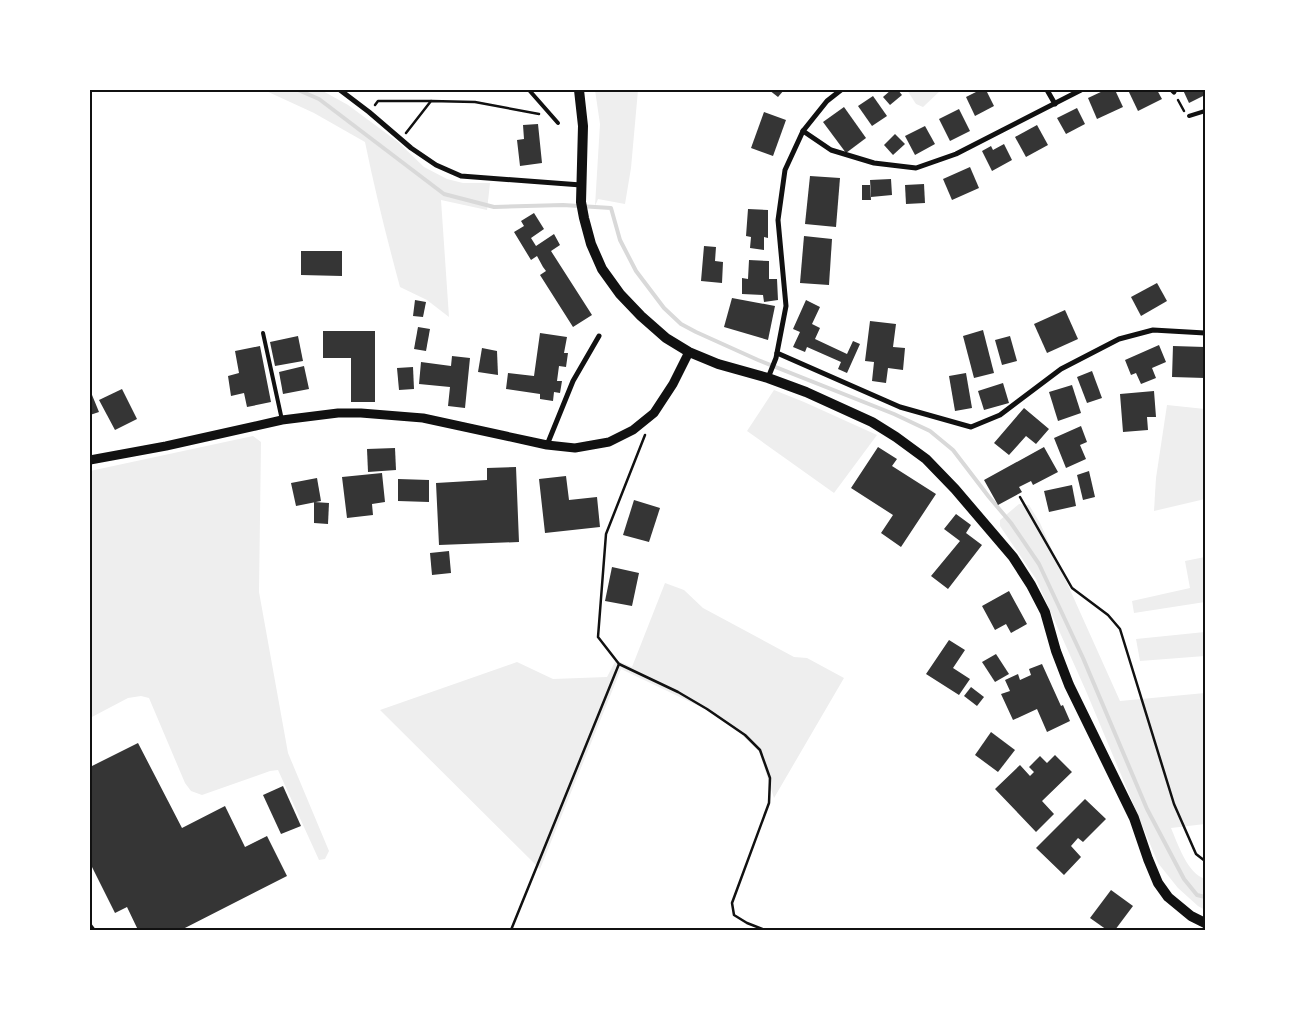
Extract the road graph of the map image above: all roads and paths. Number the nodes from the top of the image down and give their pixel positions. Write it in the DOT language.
graph roads {
  1 [pos="340,90"];
  2 [pos="529,90"];
  3 [pos="579,90"];
  4 [pos="841,90"];
  5 [pos="1047,90"];
  6 [pos="1081,90"];
  7 [pos="1173,91"];
  8 [pos="432,101"];
  9 [pos="1055,104"];
  10 [pos="1205,111"];
  11 [pos="369,112"];
  12 [pos="1189,116"];
  13 [pos="558,123"];
  14 [pos="804,130"];
  15 [pos="402,138"];
  16 [pos="581,185"];
  17 [pos="263,333"];
  18 [pos="1205,333"];
  19 [pos="599,336"];
  20 [pos="689,352"];
  21 [pos="777,355"];
  22 [pos="769,375"];
  23 [pos="654,413"];
  24 [pos="282,420"];
  25 [pos="547,446"];
  26 [pos="90,460"];
  27 [pos="1020,497"];
  28 [pos="618,664"];
  29 [pos="1205,861"];
  30 [pos="1205,923"];
  31 [pos="90,926"];
  32 [pos="93,930"];
  33 [pos="511,930"];
  34 [pos="764,930"];
  1 -- 11 [label="street"];
  2 -- 13 [label="lane"];
  3 -- 16 [label="main road"];
  4 -- 14 [label="street"];
  5 -- 9 [label="street"];
  6 -- 9 [label="street"];
  7 -- 12 [label="path"];
  8 -- 11 [label="path"];
  8 -- 13 [label="path"];
  8 -- 15 [label="path"];
  9 -- 14 [label="street"];
  10 -- 12 [label="lane"];
  11 -- 15 [label="street"];
  14 -- 21 [label="street"];
  15 -- 16 [label="street"];
  16 -- 20 [label="main road"];
  17 -- 24 [label="lane"];
  18 -- 21 [label="street"];
  19 -- 25 [label="street"];
  20 -- 22 [label="main road"];
  20 -- 23 [label="street"];
  21 -- 22 [label="street"];
  22 -- 30 [label="main road"];
  23 -- 25 [label="street"];
  23 -- 28 [label="path"];
  24 -- 25 [label="street"];
  24 -- 26 [label="street"];
  27 -- 29 [label="path"];
  28 -- 33 [label="path"];
  28 -- 34 [label="path"];
  31 -- 32 [label="street"];
}
